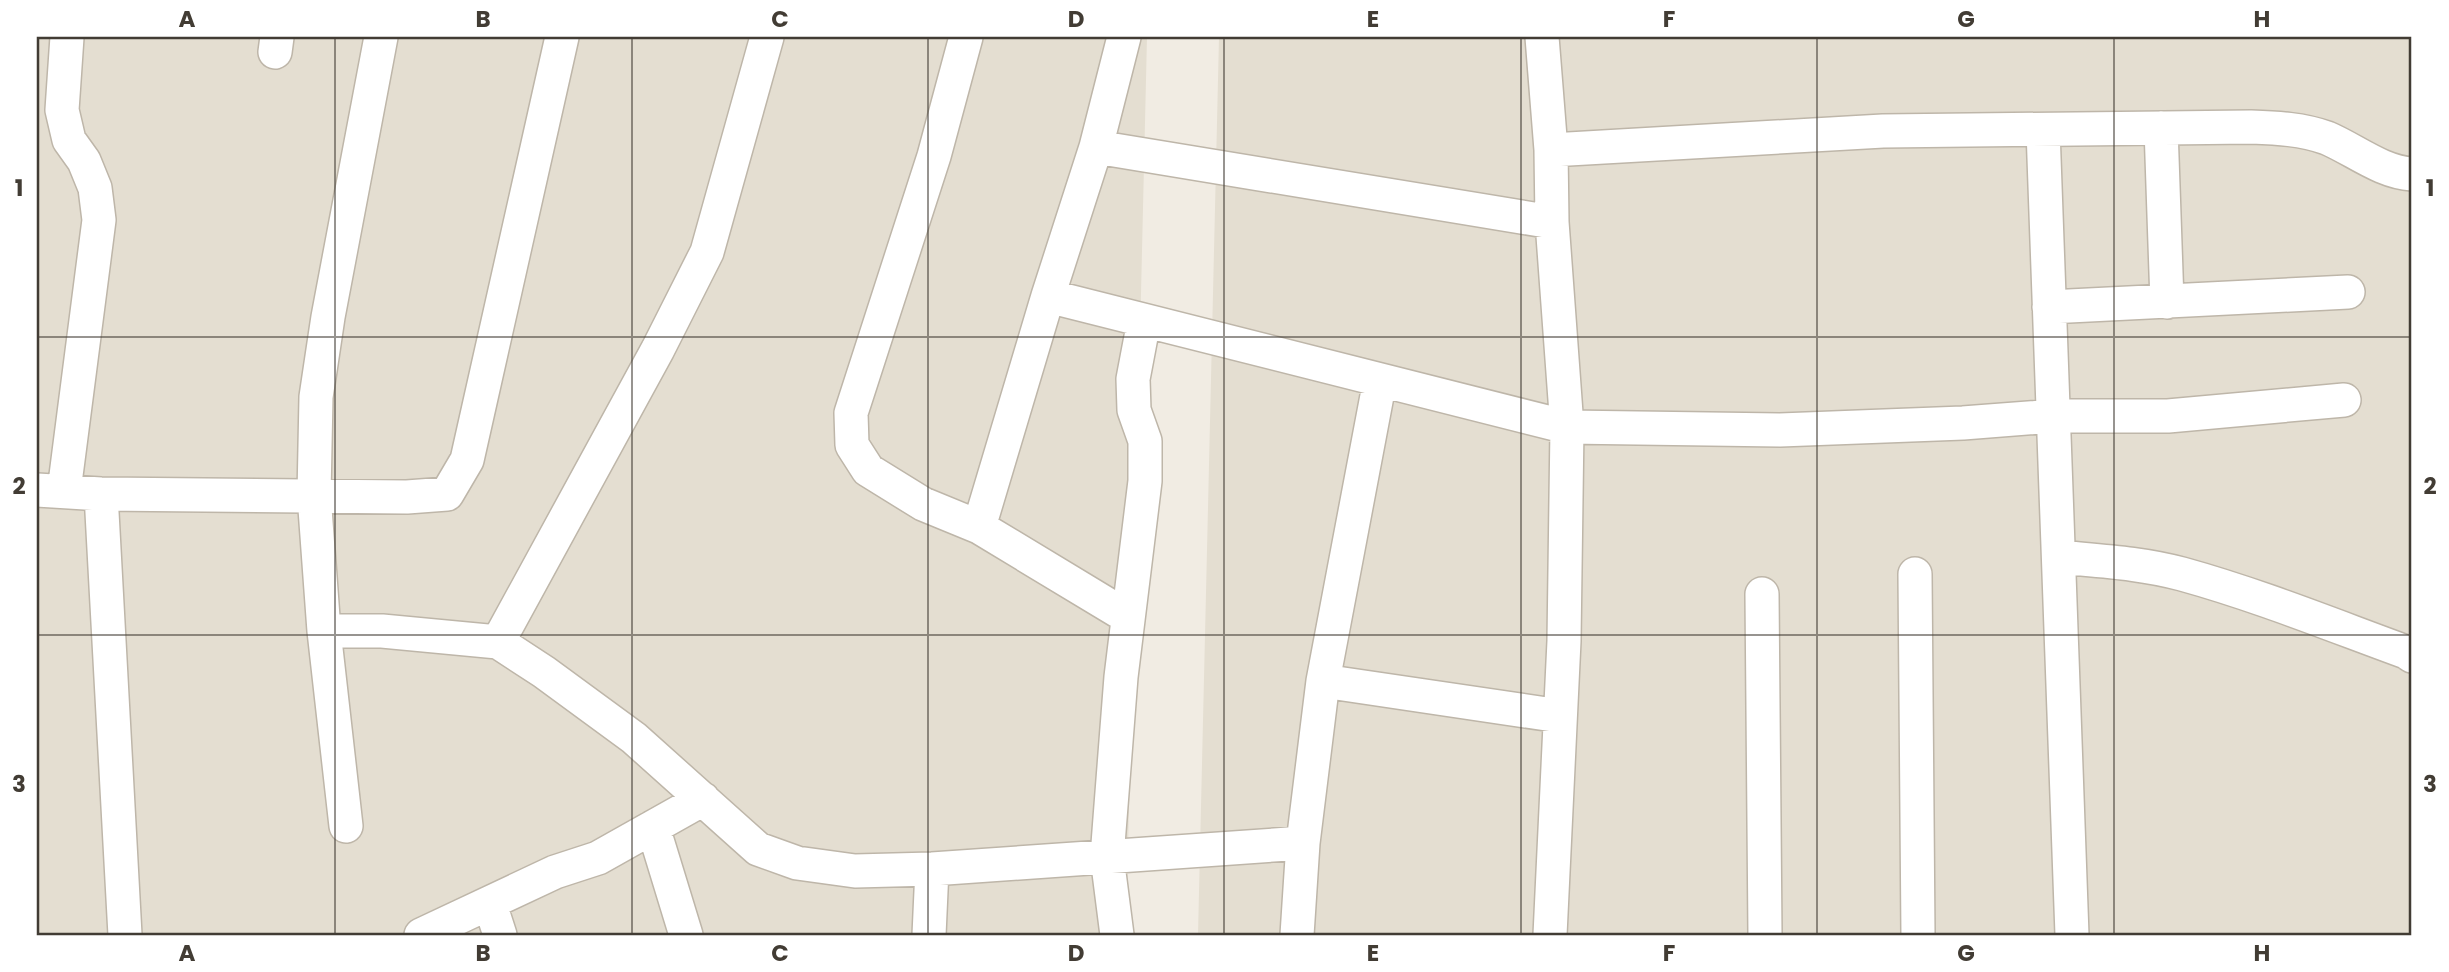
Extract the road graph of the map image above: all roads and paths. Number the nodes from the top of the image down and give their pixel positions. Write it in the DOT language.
graph roads {
  1 [pos="67,37"];
  2 [pos="381,37"];
  3 [pos="562,37"];
  4 [pos="766,37"];
  5 [pos="966,37"];
  6 [pos="1124,37"];
  7 [pos="1542,37"];
  8 [pos="2161,128"];
  9 [pos="2043,130"];
  10 [pos="1096,147"];
  11 [pos="1551,150"];
  12 [pos="2412,174"];
  13 [pos="1552,222"];
  14 [pos="2348,292"];
  15 [pos="1048,296"];
  16 [pos="2167,302"];
  17 [pos="2049,307"];
  18 [pos="1144,321"];
  19 [pos="1380,380"];
  20 [pos="2344,400"];
  21 [pos="2054,416"];
  22 [pos="1567,426"];
  23 [pos="50,491"];
  24 [pos="101,494"];
  25 [pos="314,495"];
  26 [pos="979,527"];
  27 [pos="2059,557"];
  28 [pos="1915,574"];
  29 [pos="1762,594"];
  30 [pos="1128,617"];
  31 [pos="324,631"];
  32 [pos="498,642"];
  33 [pos="2412,656"];
  34 [pos="1323,681"];
  35 [pos="1560,716"];
  36 [pos="703,799"];
  37 [pos="346,826"];
  38 [pos="653,827"];
  39 [pos="1303,843"];
  40 [pos="1107,857"];
  41 [pos="932,870"];
  42 [pos="495,920"];
  43 [pos="125,935"];
  44 [pos="421,935"];
  45 [pos="686,935"];
  46 [pos="929,935"];
  47 [pos="1117,935"];
  48 [pos="1297,935"];
  49 [pos="1550,935"];
  50 [pos="1765,935"];
  51 [pos="1918,935"];
  52 [pos="2072,935"];
  1 -- 23 [label="street"];
  2 -- 25 [label="street"];
  3 -- 25 [label="street"];
  4 -- 32 [label="street"];
  5 -- 26 [label="street"];
  6 -- 10 [label="street"];
  7 -- 11 [label="street"];
  8 -- 9 [label="street"];
  8 -- 12 [label="street"];
  8 -- 16 [label="street"];
  9 -- 11 [label="street"];
  9 -- 17 [label="street"];
  10 -- 13 [label="street"];
  10 -- 15 [label="street"];
  11 -- 13 [label="street"];
  13 -- 22 [label="street"];
  14 -- 16 [label="street"];
  15 -- 18 [label="street"];
  15 -- 26 [label="street"];
  16 -- 17 [label="street"];
  17 -- 21 [label="street"];
  18 -- 19 [label="street"];
  18 -- 30 [label="street"];
  19 -- 22 [label="street"];
  19 -- 34 [label="street"];
  20 -- 21 [label="street"];
  21 -- 22 [label="street"];
  21 -- 27 [label="street"];
  22 -- 35 [label="street"];
  23 -- 24 [label="street"];
  24 -- 25 [label="street"];
  24 -- 43 [label="street"];
  25 -- 31 [label="street"];
  26 -- 30 [label="street"];
  27 -- 33 [label="street"];
  27 -- 52 [label="street"];
  28 -- 51 [label="street"];
  29 -- 50 [label="street"];
  30 -- 40 [label="street"];
  31 -- 32 [label="street"];
  31 -- 37 [label="street"];
  32 -- 36 [label="street"];
  34 -- 35 [label="street"];
  34 -- 39 [label="street"];
  35 -- 49 [label="street"];
  36 -- 38 [label="street"];
  36 -- 41 [label="street"];
  38 -- 42 [label="street"];
  38 -- 45 [label="street"];
  39 -- 40 [label="street"];
  39 -- 48 [label="street"];
  40 -- 41 [label="street"];
  40 -- 47 [label="street"];
  41 -- 46 [label="street"];
  42 -- 44 [label="street"];
}
